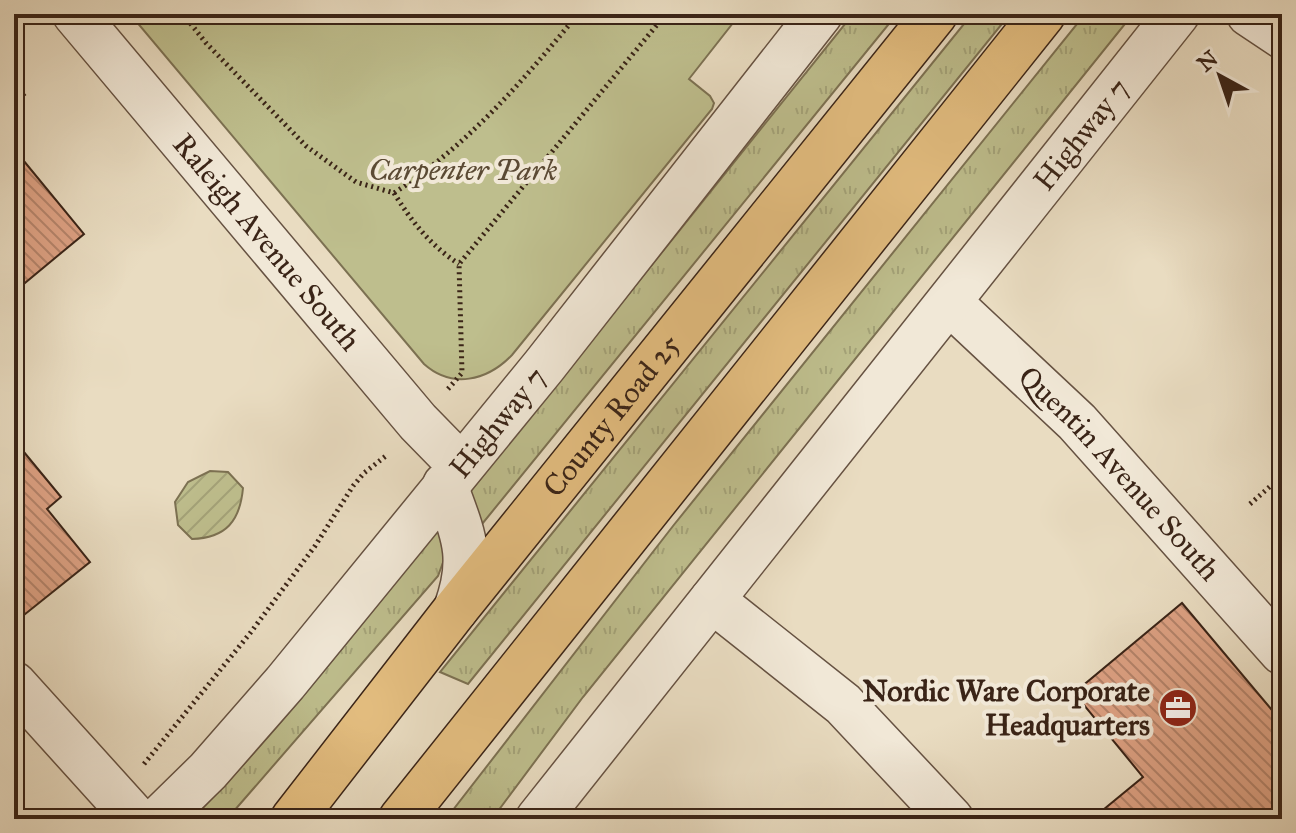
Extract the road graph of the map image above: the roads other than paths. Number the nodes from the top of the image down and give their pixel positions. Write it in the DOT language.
graph roads {
  1 [pos="75,14"];
  2 [pos="820,14"];
  3 [pos="935,14"];
  4 [pos="1043,14"];
  5 [pos="1177,14"];
  6 [pos="1249,14"];
  7 [pos="1282,36"];
  8 [pos="949,302"];
  9 [pos="453,475"];
  10 [pos="712,600"];
  11 [pos="456,609"];
  12 [pos="1282,652"];
  13 [pos="14,684"];
  14 [pos="136,819"];
  15 [pos="159,819"];
  16 [pos="293,819"];
  17 [pos="401,819"];
  18 [pos="538,819"];
  19 [pos="951,819"];
  1 -- 9 [label="street, Raleigh Avenue South"];
  2 -- 9 [label="street, Highway 7"];
  3 -- 11 [label="main road, County Road 25"];
  4 -- 17 [label="main road"];
  5 -- 8 [label="street, Highway 7"];
  6 -- 7 [label="street"];
  8 -- 10 [label="street, Highway 7"];
  8 -- 12 [label="street, Quentin Avenue South"];
  9 -- 11 [label="street"];
  9 -- 15 [label="street, Highway 7"];
  10 -- 18 [label="street, Highway 7"];
  10 -- 19 [label="street"];
  11 -- 16 [label="main road, County Road 25"];
  13 -- 14 [label="street"];
}
